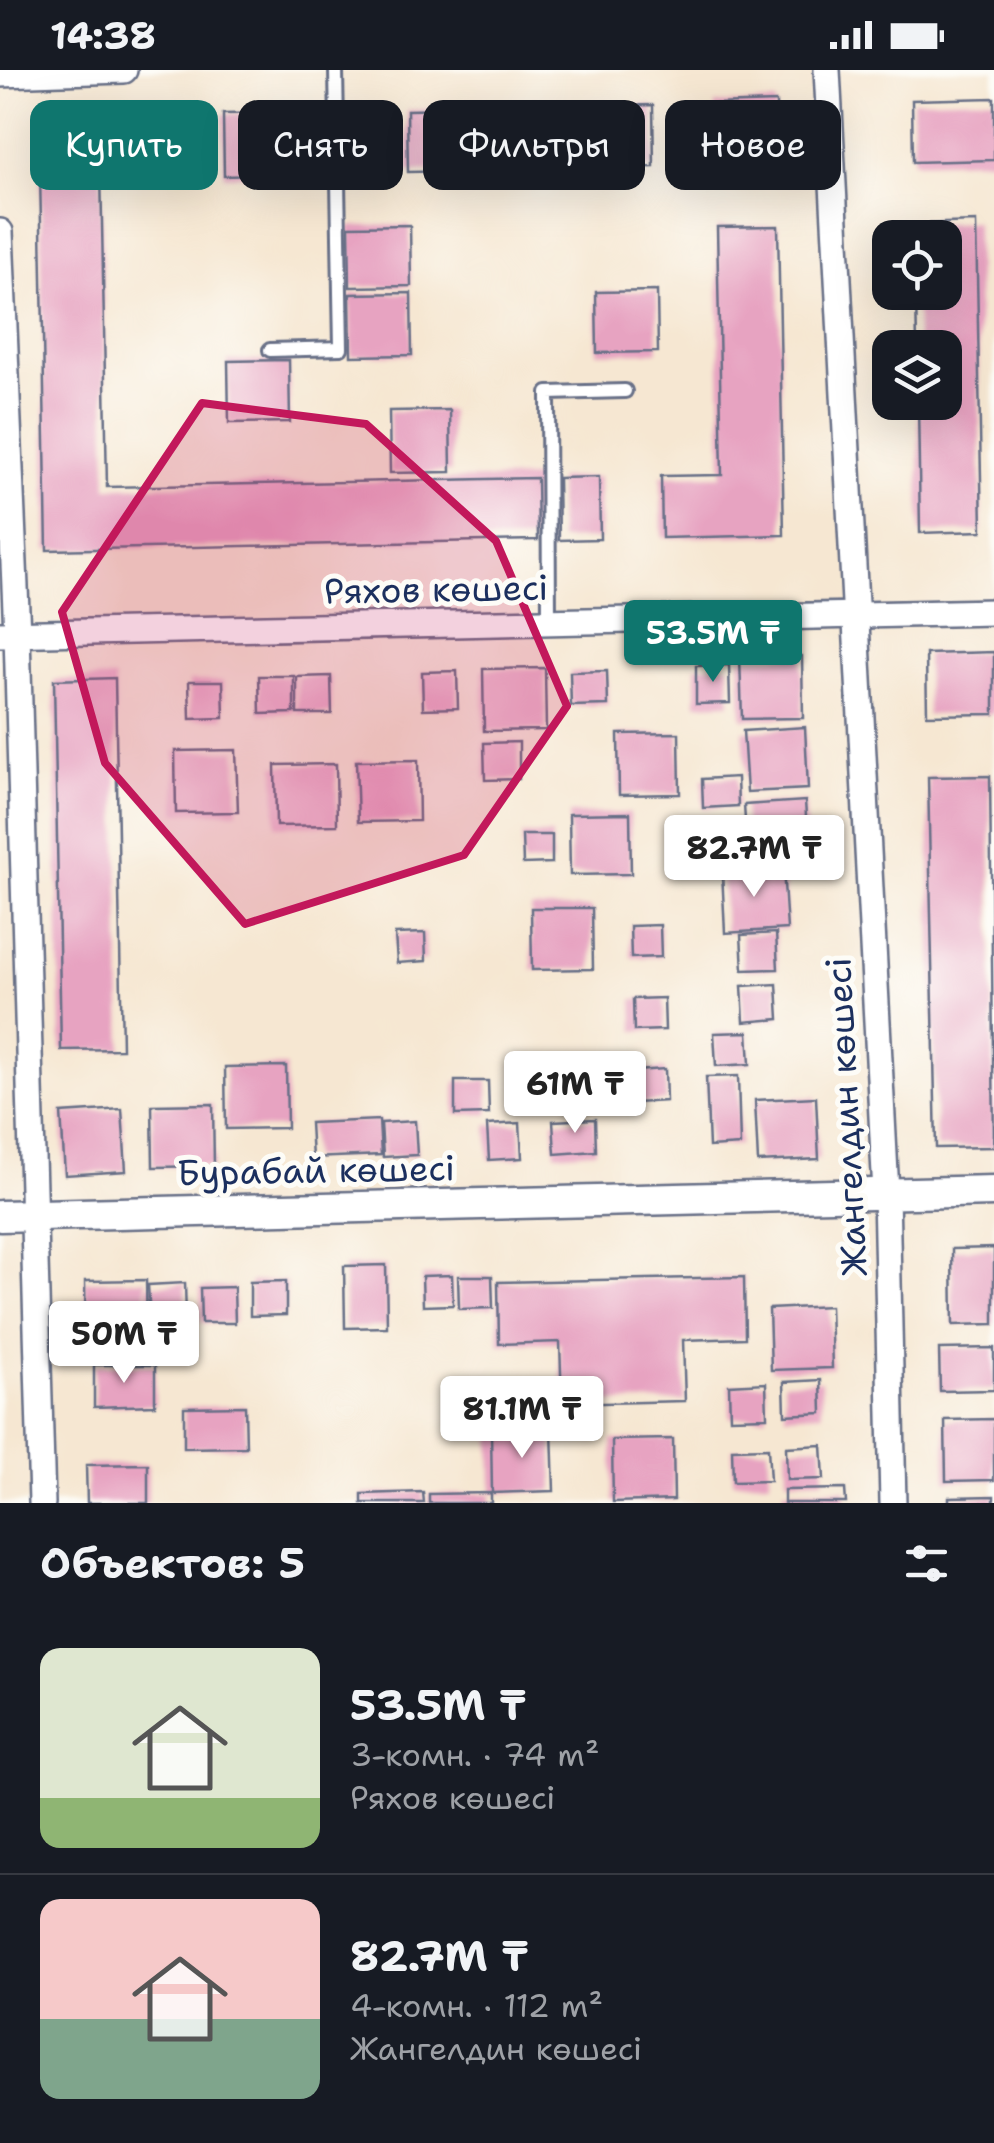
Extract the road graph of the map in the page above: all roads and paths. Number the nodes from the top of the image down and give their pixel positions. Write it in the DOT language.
graph roads {
  1 [pos="124,70"];
  2 [pos="336,70"];
  3 [pos="827,70"];
  4 [pos="0,74"];
  5 [pos="0,232"];
  6 [pos="270,350"];
  7 [pos="625,391"];
  8 [pos="994,612"];
  9 [pos="856,615"];
  10 [pos="549,622"];
  11 [pos="9,634"];
  12 [pos="994,1191"];
  13 [pos="886,1193"];
  14 [pos="33,1215"];
  15 [pos="0,1216"];
  16 [pos="42,1503"];
  17 [pos="894,1503"];
  1 -- 4 [label="street"];
  2 -- 6 [label="lane"];
  3 -- 9 [label="street, Жангелдин көшесі"];
  5 -- 11 [label="street"];
  7 -- 10 [label="lane"];
  8 -- 9 [label="street, Ряхов көшесі"];
  9 -- 10 [label="street, Ряхов көшесі"];
  9 -- 13 [label="street, Жангелдин көшесі"];
  10 -- 11 [label="street, Ряхов көшесі"];
  11 -- 14 [label="street"];
  12 -- 13 [label="street, Бурабай көшесі"];
  13 -- 14 [label="street, Бурабай көшесі"];
  13 -- 17 [label="street, Жангелдин көшесі"];
  14 -- 15 [label="street, Бурабай көшесі"];
  14 -- 16 [label="street"];
}
